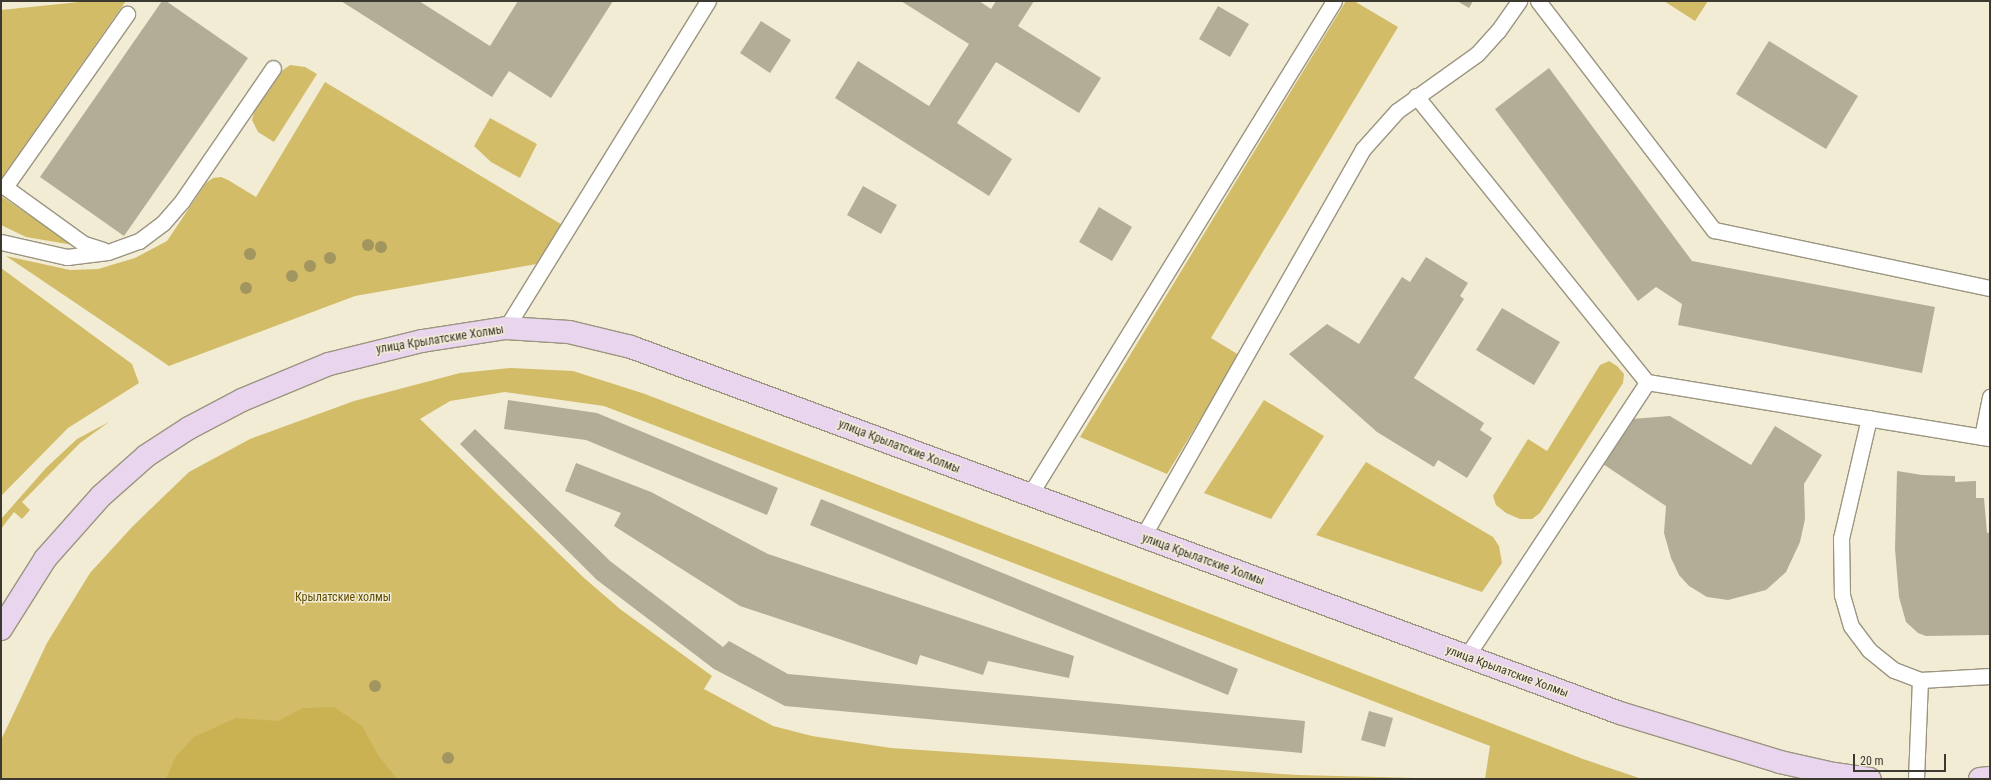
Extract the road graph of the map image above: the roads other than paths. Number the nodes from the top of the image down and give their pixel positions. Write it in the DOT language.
graph roads {
  1 [pos="708,1"];
  2 [pos="1334,1"];
  3 [pos="1519,1"];
  4 [pos="1538,1"];
  5 [pos="127,14"];
  6 [pos="273,68"];
  7 [pos="1416,96"];
  8 [pos="1,242"];
  9 [pos="108,252"];
  10 [pos="1990,288"];
  11 [pos="506,328"];
  12 [pos="1647,382"];
  13 [pos="1990,397"];
  14 [pos="1869,418"];
  15 [pos="1986,438"];
  16 [pos="1029,496"];
  17 [pos="1142,538"];
  18 [pos="1,629"];
  19 [pos="1466,657"];
  20 [pos="1990,676"];
  21 [pos="1920,680"];
  22 [pos="1990,778"];
  23 [pos="1870,779"];
  24 [pos="1916,779"];
  25 [pos="1980,779"];
  1 -- 11 [label="lane"];
  2 -- 16 [label="lane"];
  3 -- 7 [label="lane"];
  4 -- 10 [label="lane"];
  5 -- 9 [label="lane"];
  6 -- 9 [label="lane"];
  7 -- 12 [label="lane"];
  7 -- 17 [label="lane"];
  8 -- 9 [label="lane"];
  11 -- 16 [label="street, улица Крылатские Холмы"];
  11 -- 18 [label="street, улица Крылатские Холмы"];
  12 -- 14 [label="lane"];
  12 -- 19 [label="lane"];
  13 -- 15 [label="lane"];
  14 -- 15 [label="lane"];
  14 -- 21 [label="lane"];
  16 -- 17 [label="street, улица Крылатские Холмы"];
  17 -- 19 [label="street, улица Крылатские Холмы"];
  19 -- 23 [label="street, улица Крылатские Холмы"];
  20 -- 21 [label="lane"];
  21 -- 24 [label="lane"];
  22 -- 25 [label="street"];
}
